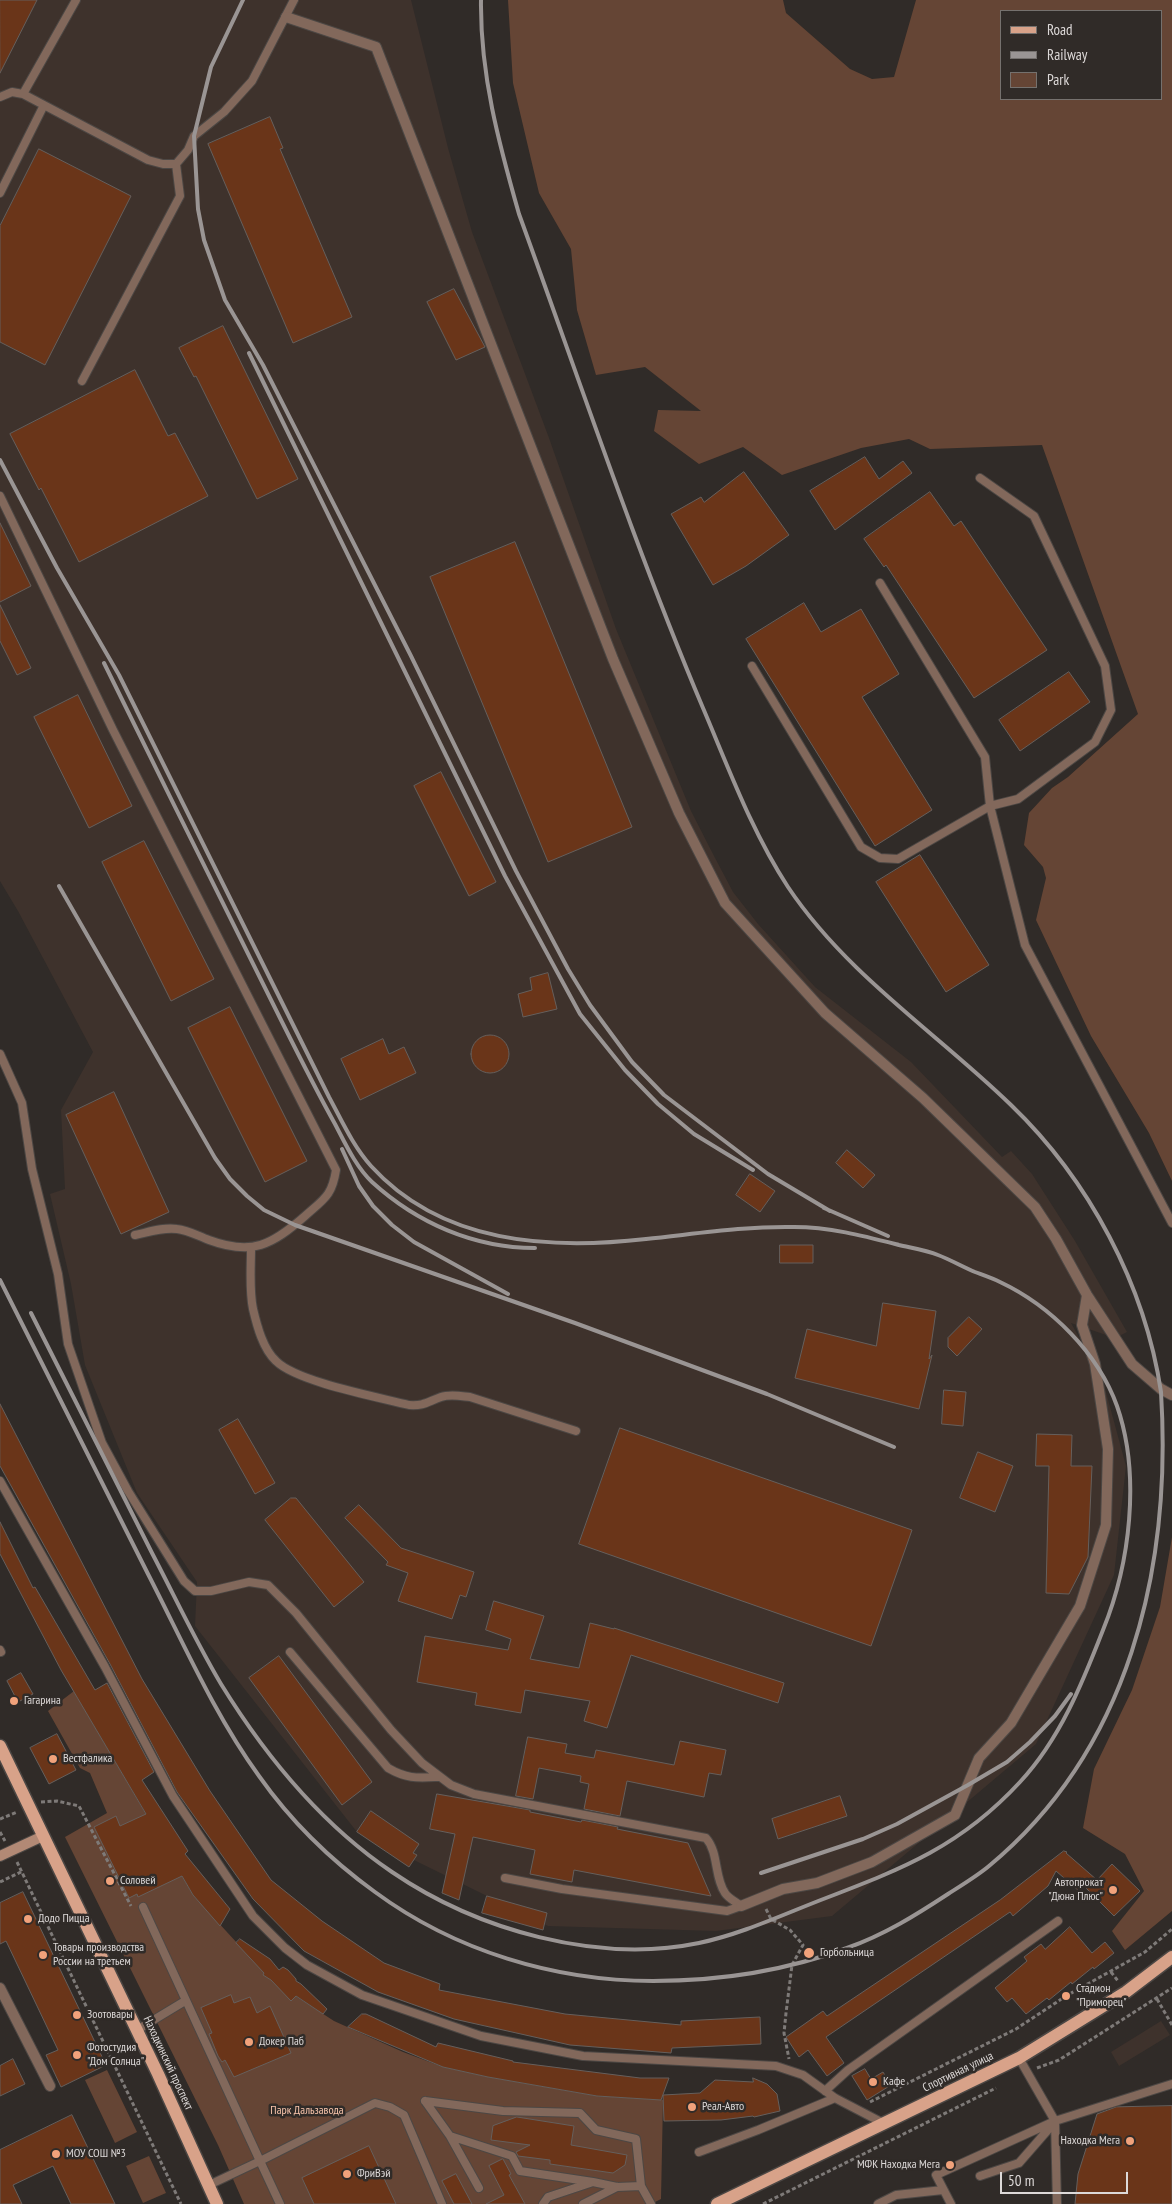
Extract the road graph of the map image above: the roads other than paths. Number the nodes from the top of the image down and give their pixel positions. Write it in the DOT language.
graph roads {
  1 [pos="76,0"];
  2 [pos="294,0"];
  3 [pos="286,17"];
  4 [pos="23,94"];
  5 [pos="0,97"];
  6 [pos="44,105"];
  7 [pos="176,164"];
  8 [pos="0,193"];
  9 [pos="82,381"];
  10 [pos="980,478"];
  11 [pos="0,496"];
  12 [pos="880,583"];
  13 [pos="752,666"];
  14 [pos="990,806"];
  15 [pos="0,1054"];
  16 [pos="1172,1223"];
  17 [pos="135,1235"];
  18 [pos="250,1248"];
  19 [pos="1086,1295"];
  20 [pos="1172,1395"];
  21 [pos="576,1432"];
  22 [pos="0,1481"];
  23 [pos="290,1652"];
  24 [pos="0,1746"];
  25 [pos="438,1777"];
  26 [pos="43,1836"];
  27 [pos="0,1856"];
  28 [pos="505,1878"];
  29 [pos="741,1906"];
  30 [pos="142,1907"];
  31 [pos="1058,1921"];
  32 [pos="1172,1957"];
  33 [pos="0,1988"];
  34 [pos="185,2000"];
  35 [pos="137,2030"];
  36 [pos="1019,2058"];
  37 [pos="1172,2084"];
  38 [pos="50,2086"];
  39 [pos="825,2091"];
  40 [pos="835,2098"];
  41 [pos="1056,2121"];
  42 [pos="883,2124"];
  43 [pos="450,2136"];
  44 [pos="699,2152"];
  45 [pos="260,2161"];
  46 [pos="980,2176"];
  47 [pos="593,2182"];
  48 [pos="209,2185"];
  49 [pos="641,2186"];
  50 [pos="617,2187"];
  51 [pos="479,2188"];
  52 [pos="943,2190"];
  53 [pos="218,2204"];
  54 [pos="280,2204"];
  55 [pos="442,2204"];
  56 [pos="543,2204"];
  57 [pos="583,2204"];
  58 [pos="651,2204"];
  59 [pos="718,2204"];
  60 [pos="878,2204"];
  61 [pos="951,2204"];
  62 [pos="1057,2204"];
  1 -- 4 [label="lane"];
  2 -- 3 [label="lane"];
  3 -- 7 [label="lane"];
  3 -- 19 [label="street"];
  4 -- 5 [label="lane"];
  4 -- 6 [label="lane"];
  6 -- 7 [label="lane"];
  6 -- 8 [label="lane"];
  7 -- 9 [label="lane"];
  10 -- 14 [label="lane"];
  11 -- 18 [label="lane"];
  12 -- 14 [label="lane"];
  13 -- 14 [label="lane"];
  14 -- 16 [label="lane"];
  15 -- 25 [label="lane"];
  17 -- 18 [label="lane"];
  18 -- 21 [label="lane"];
  19 -- 20 [label="street"];
  19 -- 29 [label="street"];
  22 -- 39 [label="lane"];
  23 -- 25 [label="lane"];
  24 -- 26 [label="main road, Находкинский проспект"];
  25 -- 29 [label="lane"];
  26 -- 27 [label="street"];
  26 -- 35 [label="main road, Находкинский проспект"];
  28 -- 29 [label="lane"];
  30 -- 34 [label="lane"];
  31 -- 39 [label="lane"];
  32 -- 36 [label="main road, Спортивная улица"];
  33 -- 38 [label="street"];
  34 -- 35 [label="lane"];
  34 -- 45 [label="lane"];
  35 -- 48 [label="main road, Находкинский проспект"];
  36 -- 41 [label="lane"];
  36 -- 42 [label="main road, Спортивная улица"];
  37 -- 41 [label="lane"];
  39 -- 40 [label="lane"];
  40 -- 42 [label="lane"];
  40 -- 44 [label="lane"];
  41 -- 46 [label="lane"];
  41 -- 52 [label="lane"];
  41 -- 62 [label="lane"];
  42 -- 59 [label="main road, Спортивная улица"];
  43 -- 47 [label="lane"];
  43 -- 49 [label="lane"];
  43 -- 51 [label="lane"];
  45 -- 48 [label="lane"];
  45 -- 54 [label="lane"];
  45 -- 55 [label="lane"];
  47 -- 50 [label="lane"];
  47 -- 56 [label="lane"];
  48 -- 53 [label="main road, Находкинский проспект"];
  49 -- 50 [label="lane"];
  49 -- 58 [label="lane"];
  50 -- 57 [label="lane"];
  52 -- 60 [label="lane"];
  52 -- 61 [label="lane"];
}
